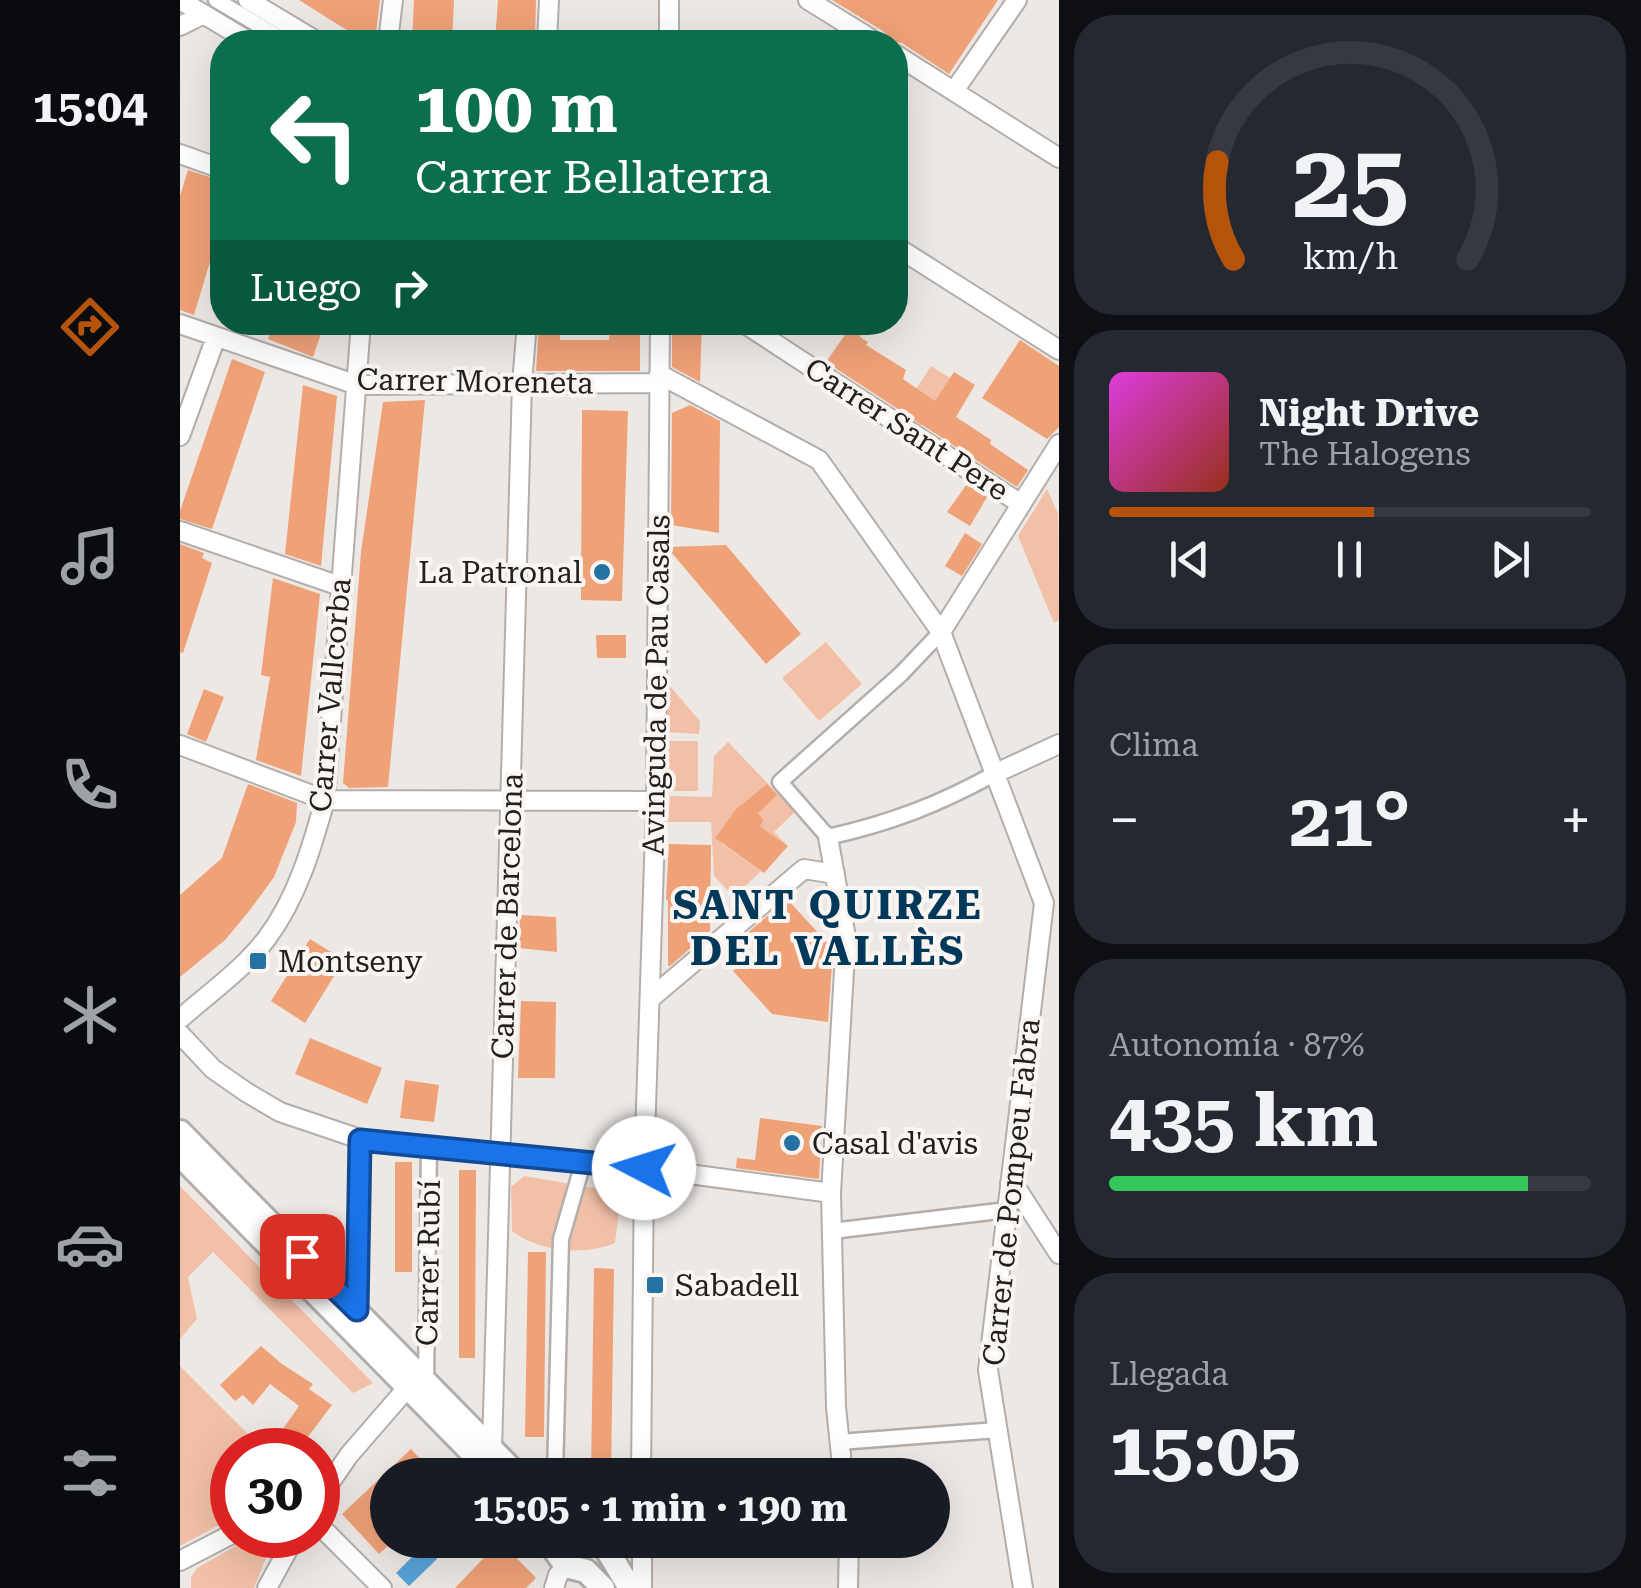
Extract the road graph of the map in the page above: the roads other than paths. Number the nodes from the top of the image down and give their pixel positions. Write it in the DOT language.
graph roads {
  1 [pos="180,0"];
  2 [pos="248,0"];
  3 [pos="393,0"];
  4 [pos="549,0"];
  5 [pos="669,0"];
  6 [pos="808,0"];
  7 [pos="1017,0"];
  8 [pos="210,7"];
  9 [pos="180,26"];
  10 [pos="236,30"];
  11 [pos="261,30"];
  12 [pos="298,30"];
  13 [pos="389,30"];
  14 [pos="547,30"];
  15 [pos="669,30"];
  16 [pos="857,30"];
  17 [pos="908,62"];
  18 [pos="954,91"];
  19 [pos="180,154"];
  20 [pos="1058,158"];
  21 [pos="210,164"];
  22 [pos="908,254"];
  23 [pos="180,324"];
  24 [pos="210,334"];
  25 [pos="213,335"];
  26 [pos="361,335"];
  27 [pos="526,335"];
  28 [pos="660,335"];
  29 [pos="762,335"];
  30 [pos="216,336"];
  31 [pos="1058,350"];
  32 [pos="660,378"];
  33 [pos="522,384"];
  34 [pos="357,385"];
  35 [pos="180,436"];
  36 [pos="1058,444"];
  37 [pos="1021,504"];
  38 [pos="180,531"];
  39 [pos="340,586"];
  40 [pos="940,632"];
  41 [pos="1058,744"];
  42 [pos="180,746"];
  43 [pos="994,774"];
  44 [pos="325,800"];
  45 [pos="510,801"];
  46 [pos="656,801"];
  47 [pos="828,836"];
  48 [pos="835,874"];
  49 [pos="1051,901"];
  50 [pos="651,998"];
  51 [pos="180,1018"];
  52 [pos="180,1034"];
  53 [pos="180,1132"];
  54 [pos="360,1140"];
  55 [pos="430,1146"];
  56 [pos="180,1155"];
  57 [pos="501,1156"];
  58 [pos="583,1162"];
  59 [pos="644,1168"];
  60 [pos="1010,1183"];
  61 [pos="831,1193"];
  62 [pos="1007,1210"];
  63 [pos="832,1231"];
  64 [pos="1058,1254"];
  65 [pos="357,1310"];
  66 [pos="417,1384"];
  67 [pos="998,1430"];
  68 [pos="840,1442"];
  69 [pos="492,1449"];
  70 [pos="349,1455"];
  71 [pos="480,1458"];
  72 [pos="501,1458"];
  73 [pos="556,1458"];
  74 [pos="642,1458"];
  75 [pos="841,1458"];
  76 [pos="340,1463"];
  77 [pos="340,1468"];
  78 [pos="210,1545"];
  79 [pos="340,1546"];
  80 [pos="283,1558"];
  81 [pos="565,1558"];
  82 [pos="619,1558"];
  83 [pos="642,1558"];
  84 [pos="849,1558"];
  85 [pos="180,1560"];
  86 [pos="585,1575"];
  87 [pos="267,1588"];
  88 [pos="382,1588"];
  89 [pos="554,1588"];
  90 [pos="630,1588"];
  91 [pos="642,1588"];
  92 [pos="848,1588"];
  93 [pos="1023,1588"];
  1 -- 8 [label="street"];
  2 -- 12 [label="street"];
  3 -- 13 [label="street"];
  4 -- 14 [label="street"];
  5 -- 15 [label="street"];
  6 -- 16 [label="street"];
  7 -- 18 [label="street"];
  8 -- 9 [label="street"];
  8 -- 10 [label="street"];
  8 -- 11 [label="street"];
  17 -- 18 [label="street"];
  18 -- 20 [label="street"];
  19 -- 21 [label="street"];
  22 -- 31 [label="street"];
  23 -- 24 [label="street, Carrer Moreneta"];
  25 -- 30 [label="street, Carrer Moreneta"];
  26 -- 34 [label="street, Carrer Vallcorba"];
  27 -- 33 [label="street, Carrer de Barcelona"];
  28 -- 32 [label="street, Avinguda de Pau Casals"];
  29 -- 37 [label="street, Carrer Sant Pere"];
  30 -- 34 [label="street, Carrer Moreneta"];
  30 -- 35 [label="street"];
  32 -- 33 [label="street, Carrer Moreneta"];
  32 -- 40 [label="street, Carrer de Pompeu Fabra"];
  32 -- 46 [label="street, Avinguda de Pau Casals"];
  33 -- 34 [label="street, Carrer Moreneta"];
  33 -- 45 [label="street, Carrer de Barcelona"];
  34 -- 39 [label="street, Carrer Vallcorba"];
  36 -- 37 [label="street"];
  37 -- 40 [label="street"];
  38 -- 39 [label="street"];
  39 -- 44 [label="street, Carrer Vallcorba"];
  40 -- 43 [label="street, Carrer de Pompeu Fabra"];
  40 -- 47 [label="street"];
  41 -- 43 [label="street"];
  42 -- 44 [label="street"];
  43 -- 47 [label="street"];
  43 -- 49 [label="street, Carrer de Pompeu Fabra"];
  44 -- 45 [label="street"];
  44 -- 51 [label="street, Carrer Vallcorba"];
  45 -- 46 [label="street"];
  45 -- 57 [label="street, Carrer de Barcelona"];
  46 -- 50 [label="street, Avinguda de Pau Casals"];
  47 -- 48 [label="street"];
  48 -- 50 [label="street"];
  48 -- 61 [label="street"];
  49 -- 60 [label="street, Carrer de Pompeu Fabra"];
  50 -- 59 [label="street, Avinguda de Pau Casals"];
  52 -- 54 [label="street"];
  53 -- 65 [label="street"];
  54 -- 55 [label="street"];
  54 -- 65 [label="street"];
  55 -- 57 [label="street"];
  55 -- 66 [label="street, Carrer Rubí"];
  56 -- 66 [label="street"];
  57 -- 58 [label="street"];
  57 -- 69 [label="street, Carrer de Barcelona"];
  58 -- 59 [label="street"];
  58 -- 73 [label="street"];
  59 -- 61 [label="street"];
  59 -- 74 [label="street, Avinguda de Pau Casals"];
  60 -- 62 [label="street, Carrer de Pompeu Fabra"];
  60 -- 64 [label="street"];
  61 -- 63 [label="street"];
  62 -- 63 [label="street"];
  62 -- 67 [label="street, Carrer de Pompeu Fabra"];
  63 -- 68 [label="street"];
  65 -- 66 [label="street"];
  66 -- 69 [label="street"];
  66 -- 70 [label="street"];
  66 -- 71 [label="street"];
  67 -- 68 [label="street"];
  67 -- 93 [label="street, Carrer de Pompeu Fabra"];
  68 -- 75 [label="street"];
  69 -- 72 [label="street"];
  70 -- 76 [label="street"];
  70 -- 77 [label="street"];
  78 -- 85 [label="street"];
  79 -- 88 [label="street"];
  80 -- 87 [label="street"];
  81 -- 86 [label="street"];
  82 -- 90 [label="street"];
  83 -- 91 [label="street"];
  84 -- 92 [label="street"];
  86 -- 89 [label="street"];
}
